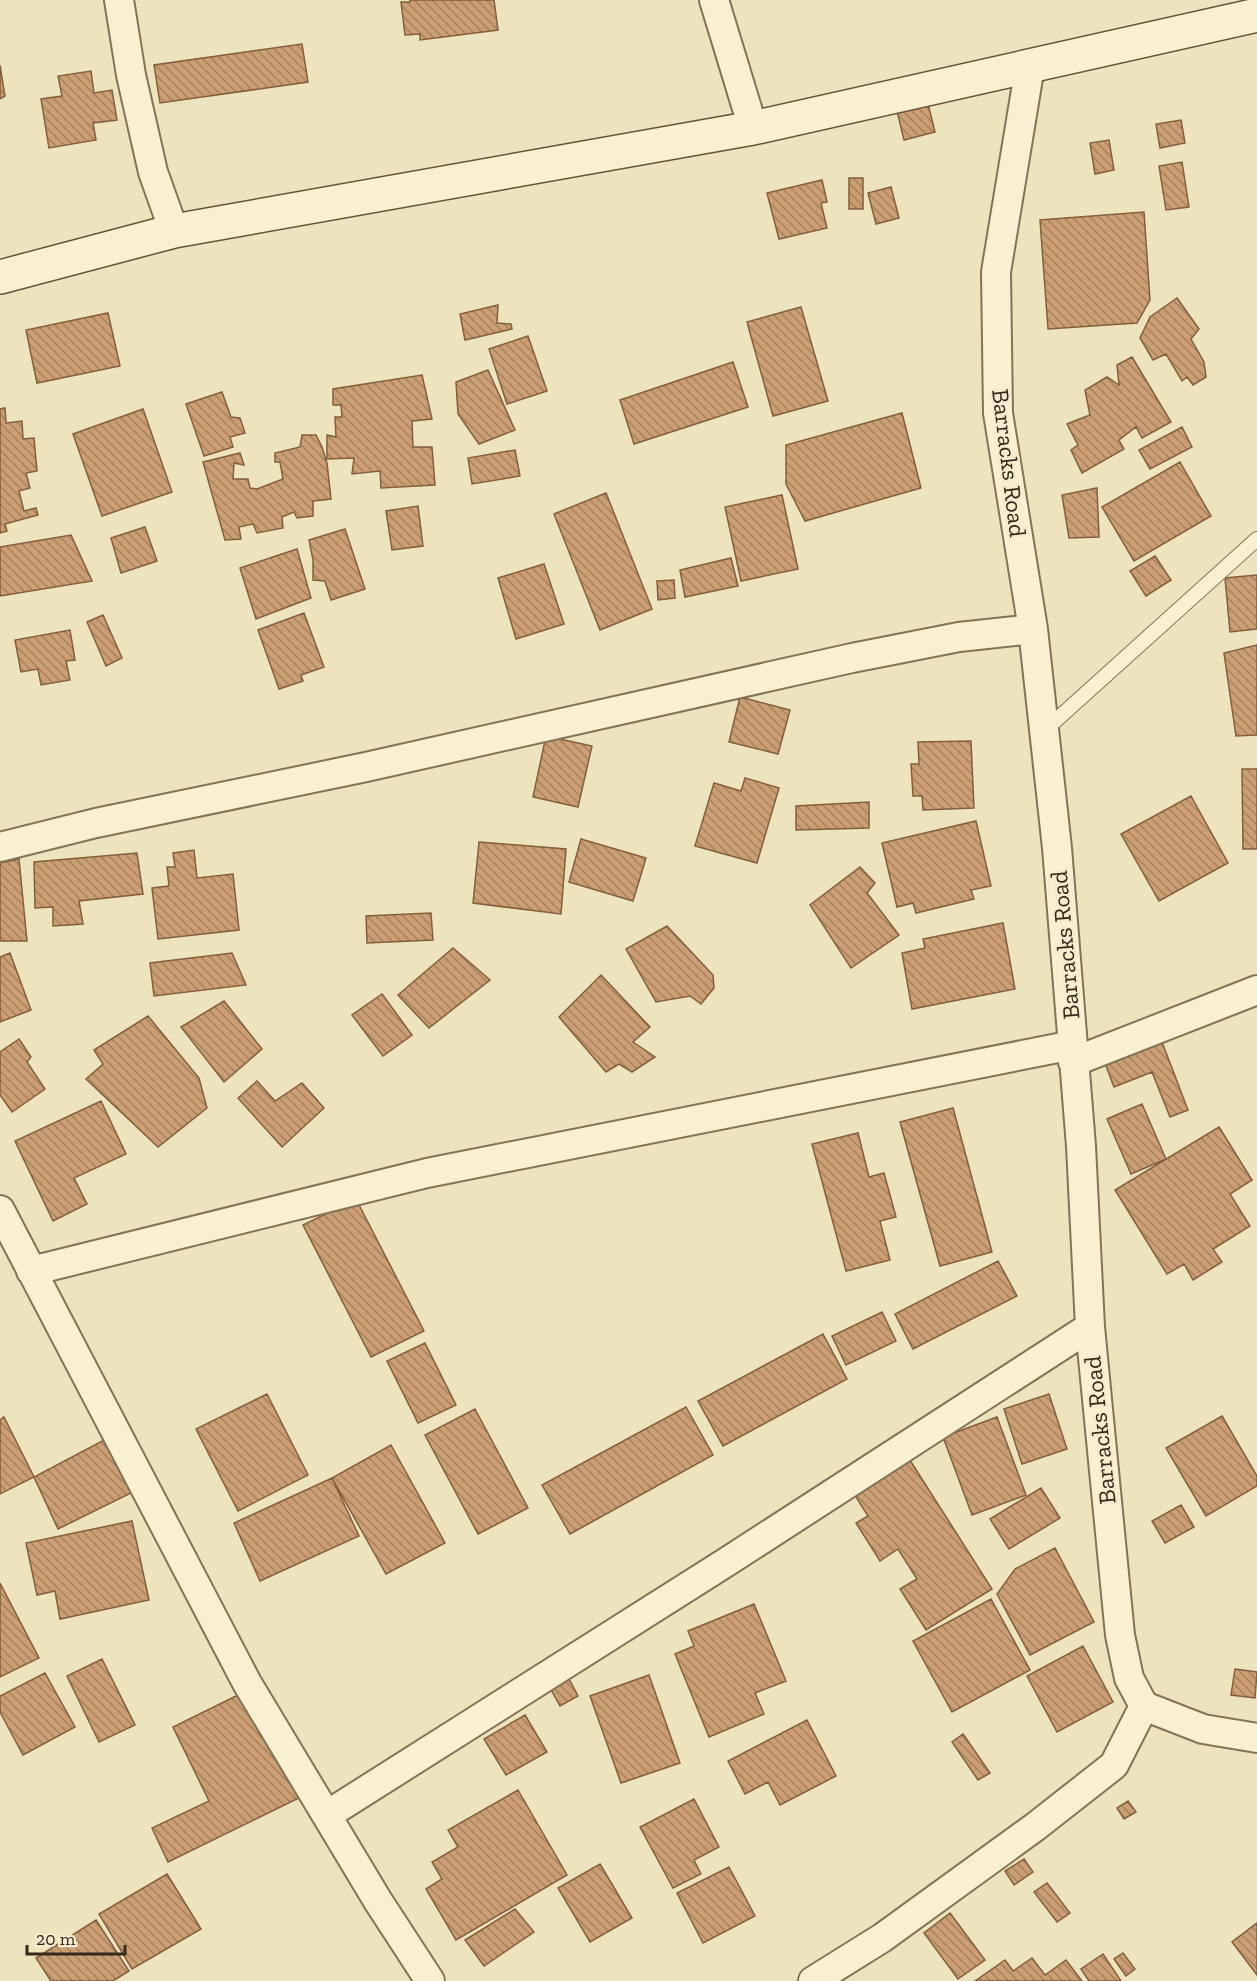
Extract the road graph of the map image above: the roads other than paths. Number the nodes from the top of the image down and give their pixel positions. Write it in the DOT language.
graph roads {
  1 [pos="119,0"];
  2 [pos="714,0"];
  3 [pos="1257,15"];
  4 [pos="1030,66"];
  5 [pos="753,128"];
  6 [pos="174,231"];
  7 [pos="0,277"];
  8 [pos="1257,539"];
  9 [pos="1033,629"];
  10 [pos="1044,731"];
  11 [pos="0,847"];
  12 [pos="1257,990"];
  13 [pos="1073,1054"];
  14 [pos="0,1210"];
  15 [pos="32,1271"];
  16 [pos="1090,1327"];
  17 [pos="1144,1706"];
  18 [pos="1257,1738"];
  19 [pos="327,1815"];
  20 [pos="430,1981"];
  21 [pos="813,1981"];
  1 -- 6 [label="street"];
  2 -- 5 [label="street"];
  3 -- 4 [label="main road"];
  4 -- 5 [label="main road"];
  4 -- 9 [label="street, Barracks Road"];
  5 -- 6 [label="main road"];
  6 -- 7 [label="main road"];
  8 -- 10 [label="lane"];
  9 -- 10 [label="street, Barracks Road"];
  9 -- 11 [label="street"];
  10 -- 13 [label="street, Barracks Road"];
  12 -- 13 [label="street"];
  13 -- 15 [label="street"];
  13 -- 16 [label="street, Barracks Road"];
  14 -- 15 [label="street"];
  15 -- 19 [label="street"];
  16 -- 17 [label="street, Barracks Road"];
  16 -- 19 [label="street"];
  17 -- 18 [label="street"];
  17 -- 21 [label="street"];
  19 -- 20 [label="street"];
}
